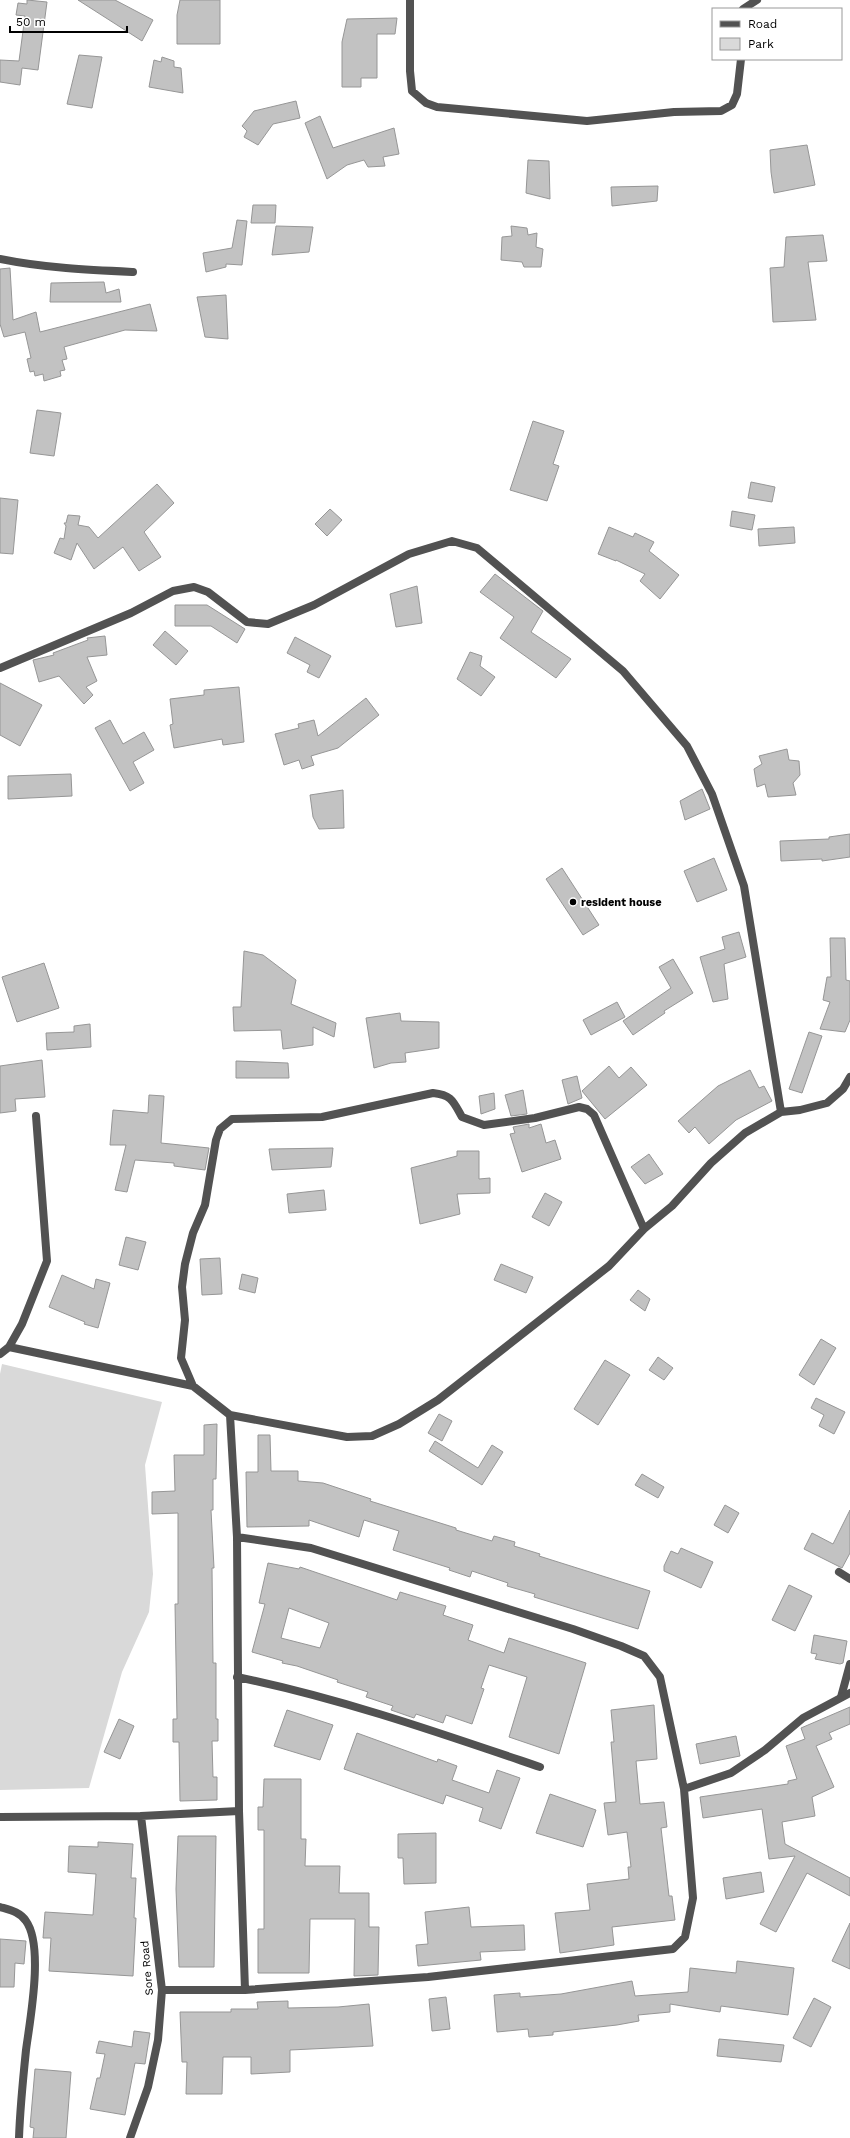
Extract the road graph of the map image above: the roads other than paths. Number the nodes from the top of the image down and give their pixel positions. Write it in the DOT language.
graph roads {
  1 [pos="410,0"];
  2 [pos="757,0"];
  3 [pos="745,8"];
  4 [pos="741,60"];
  5 [pos="0,259"];
  6 [pos="134,272"];
  7 [pos="0,668"];
  8 [pos="850,1077"];
  9 [pos="781,1112"];
  10 [pos="36,1116"];
  11 [pos="644,1229"];
  12 [pos="9,1347"];
  13 [pos="0,1354"];
  14 [pos="193,1386"];
  15 [pos="230,1415"];
  16 [pos="237,1537"];
  17 [pos="839,1572"];
  18 [pos="850,1579"];
  19 [pos="850,1664"];
  20 [pos="237,1677"];
  21 [pos="850,1693"];
  22 [pos="841,1697"];
  23 [pos="540,1767"];
  24 [pos="684,1789"];
  25 [pos="240,1811"];
  26 [pos="141,1816"];
  27 [pos="0,1818"];
  28 [pos="0,1907"];
  29 [pos="162,1990"];
  30 [pos="245,1990"];
  31 [pos="19,2138"];
  32 [pos="130,2138"];
  1 -- 4 [label="street"];
  2 -- 3 [label="street"];
  5 -- 6 [label="street"];
  7 -- 9 [label="street"];
  8 -- 9 [label="street"];
  9 -- 11 [label="street"];
  10 -- 12 [label="street"];
  11 -- 14 [label="street"];
  11 -- 15 [label="street"];
  12 -- 13 [label="street"];
  12 -- 14 [label="street"];
  14 -- 15 [label="street"];
  15 -- 16 [label="street"];
  16 -- 20 [label="street"];
  16 -- 24 [label="street"];
  17 -- 18 [label="street"];
  19 -- 22 [label="street"];
  20 -- 23 [label="street"];
  20 -- 25 [label="street"];
  21 -- 22 [label="street"];
  22 -- 24 [label="street"];
  24 -- 30 [label="street"];
  25 -- 26 [label="street"];
  25 -- 30 [label="street"];
  26 -- 27 [label="street"];
  26 -- 29 [label="street, Sore Road"];
  28 -- 31 [label="street"];
  29 -- 30 [label="street"];
  29 -- 32 [label="street, Sore Road"];
}
